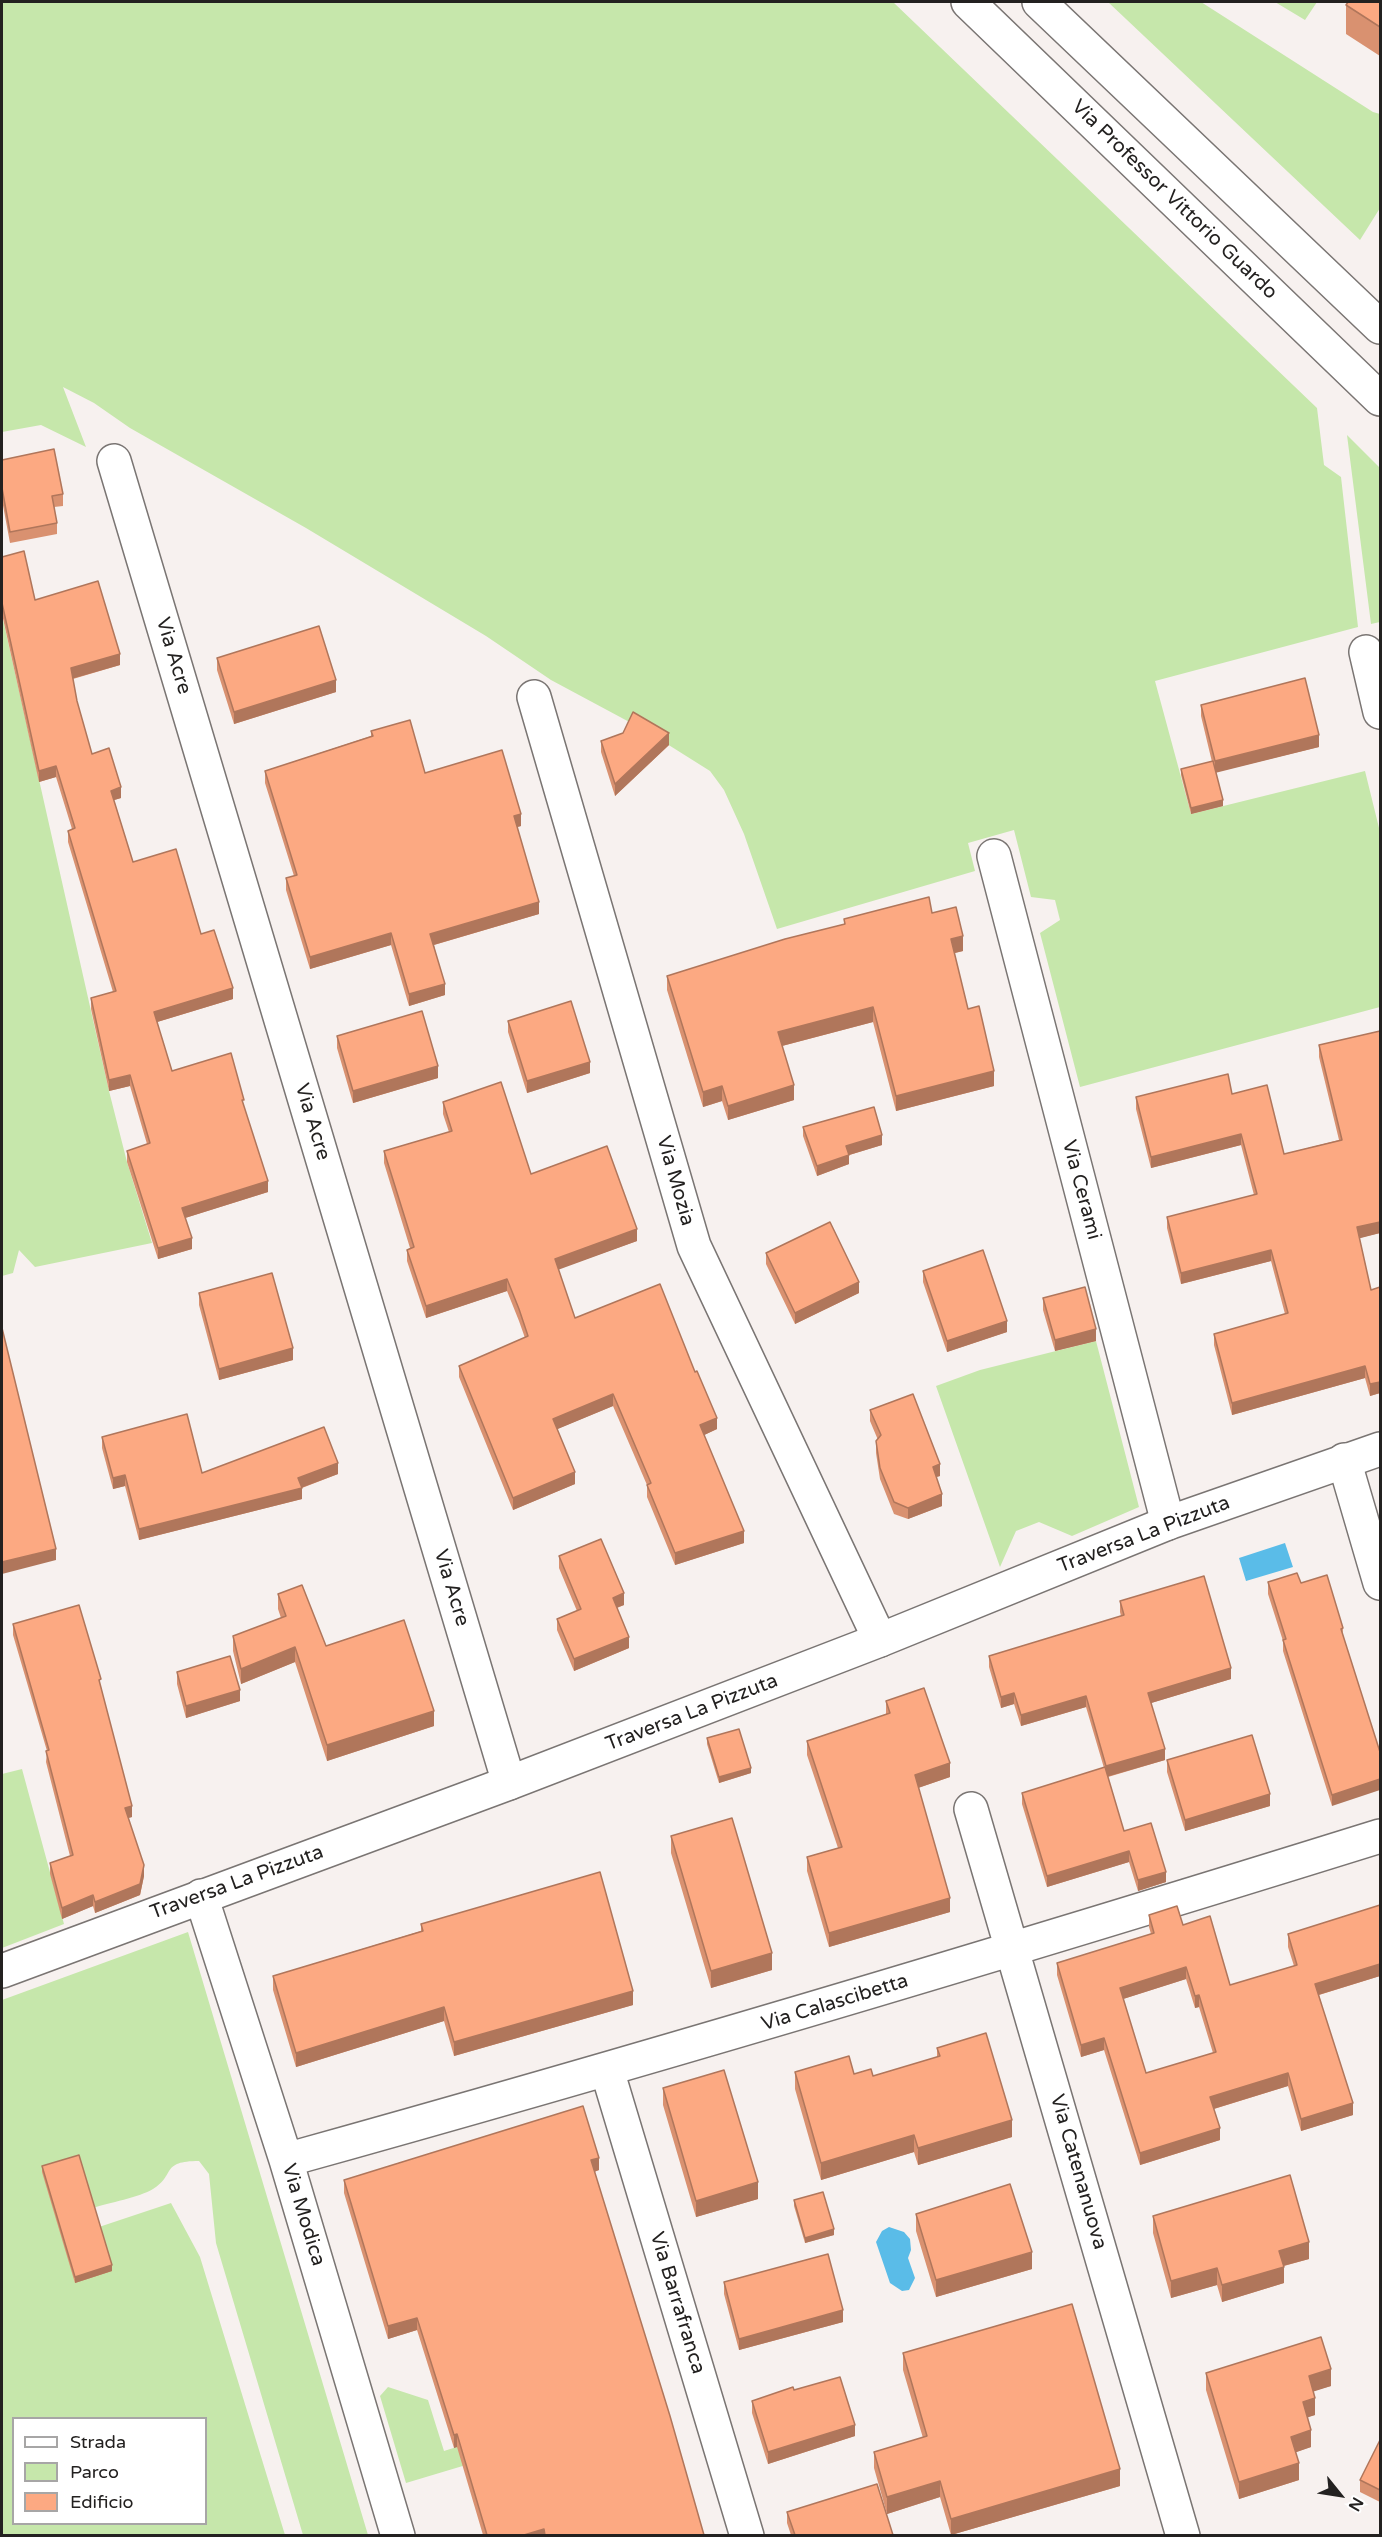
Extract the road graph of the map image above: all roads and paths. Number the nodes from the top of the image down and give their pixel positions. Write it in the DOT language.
graph roads {
  1 [pos="968,2"];
  2 [pos="1039,2"];
  3 [pos="1380,327"];
  4 [pos="1380,399"];
  5 [pos="114,461"];
  6 [pos="1366,652"];
  7 [pos="534,697"];
  8 [pos="1380,711"];
  9 [pos="994,856"];
  10 [pos="1380,1449"];
  11 [pos="1344,1460"];
  12 [pos="1168,1523"];
  13 [pos="1380,1582"];
  14 [pos="880,1640"];
  15 [pos="509,1783"];
  16 [pos="971,1809"];
  17 [pos="1380,1836"];
  18 [pos="201,1896"];
  19 [pos="1013,1950"];
  20 [pos="2,1971"];
  21 [pos="607,2070"];
  22 [pos="286,2160"];
  23 [pos="398,2535"];
  24 [pos="747,2535"];
  25 [pos="1184,2535"];
  1 -- 4 [label="street, Via Professor Vittorio Guardo"];
  2 -- 3 [label="street"];
  5 -- 15 [label="street, Via Acre"];
  6 -- 8 [label="street"];
  7 -- 14 [label="street, Via Mozia"];
  9 -- 12 [label="street, Via Cerami"];
  10 -- 11 [label="street, Traversa La Pizzuta"];
  11 -- 12 [label="street, Traversa La Pizzuta"];
  11 -- 13 [label="street"];
  12 -- 14 [label="street, Traversa La Pizzuta"];
  14 -- 15 [label="street, Traversa La Pizzuta"];
  15 -- 18 [label="street, Traversa La Pizzuta"];
  16 -- 19 [label="street, Via Catenanuova"];
  17 -- 19 [label="street, Via Calascibetta"];
  18 -- 20 [label="street, Traversa La Pizzuta"];
  18 -- 22 [label="street, Via Modica"];
  19 -- 21 [label="street, Via Calascibetta"];
  19 -- 25 [label="street, Via Catenanuova"];
  21 -- 22 [label="street, Via Calascibetta"];
  21 -- 24 [label="street, Via Barrafranca"];
  22 -- 23 [label="street, Via Modica"];
}
